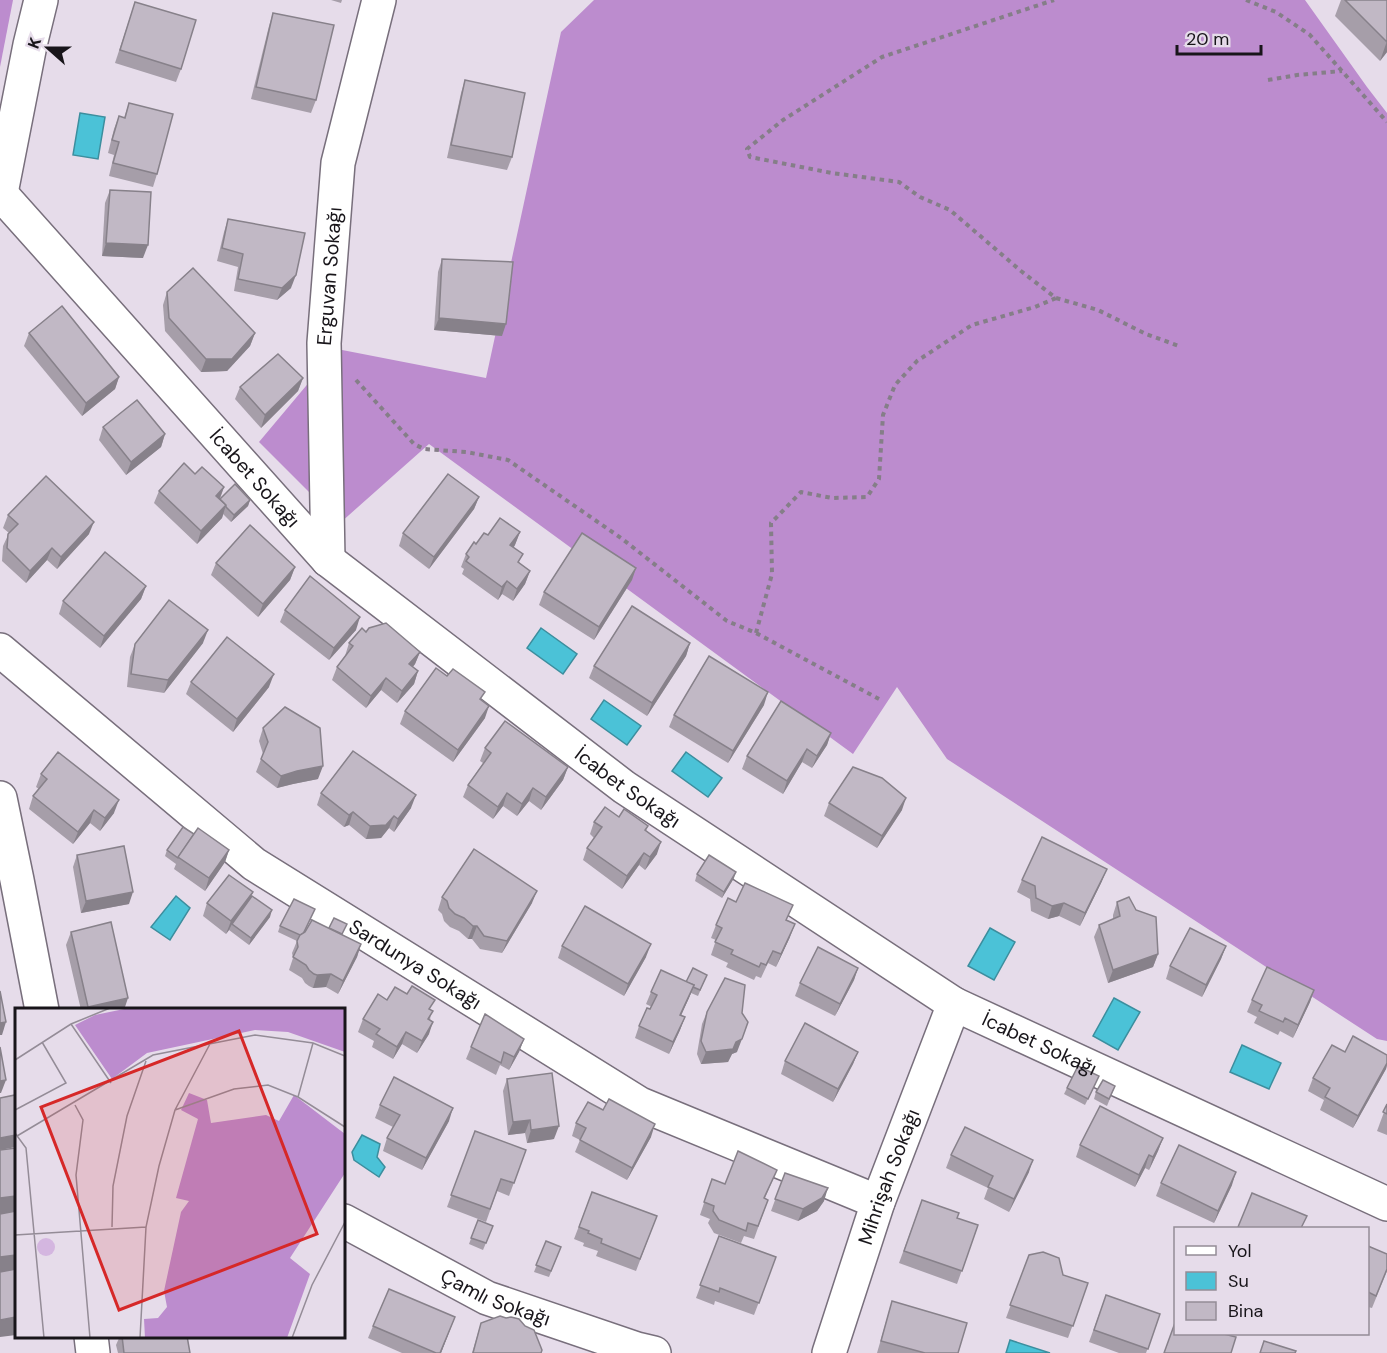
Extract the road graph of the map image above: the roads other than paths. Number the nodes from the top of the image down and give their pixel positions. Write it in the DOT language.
graph roads {
  1 [pos="41,0"];
  2 [pos="379,0"];
  3 [pos="1,194"];
  4 [pos="0,198"];
  5 [pos="328,560"];
  6 [pos="0,650"];
  7 [pos="0,798"];
  8 [pos="9,882"];
  9 [pos="954,1004"];
  10 [pos="41,1008"];
  11 [pos="878,1202"];
  12 [pos="1387,1204"];
  13 [pos="345,1222"];
  14 [pos="92,1338"];
  15 [pos="93,1353"];
  16 [pos="654,1353"];
  17 [pos="829,1353"];
  1 -- 3 [label="street"];
  2 -- 5 [label="street, Erguvan Sokağı"];
  3 -- 4 [label="street"];
  3 -- 5 [label="street, İcabet Sokağı"];
  5 -- 9 [label="street, İcabet Sokağı"];
  6 -- 11 [label="street, Sardunya Sokağı"];
  7 -- 8 [label="street"];
  8 -- 10 [label="street"];
  9 -- 11 [label="street, Mihrişah Sokağı"];
  9 -- 12 [label="street, İcabet Sokağı"];
  11 -- 17 [label="street, Mihrişah Sokağı"];
  13 -- 16 [label="street, Çamlı Sokağı"];
  14 -- 15 [label="street"];
}
